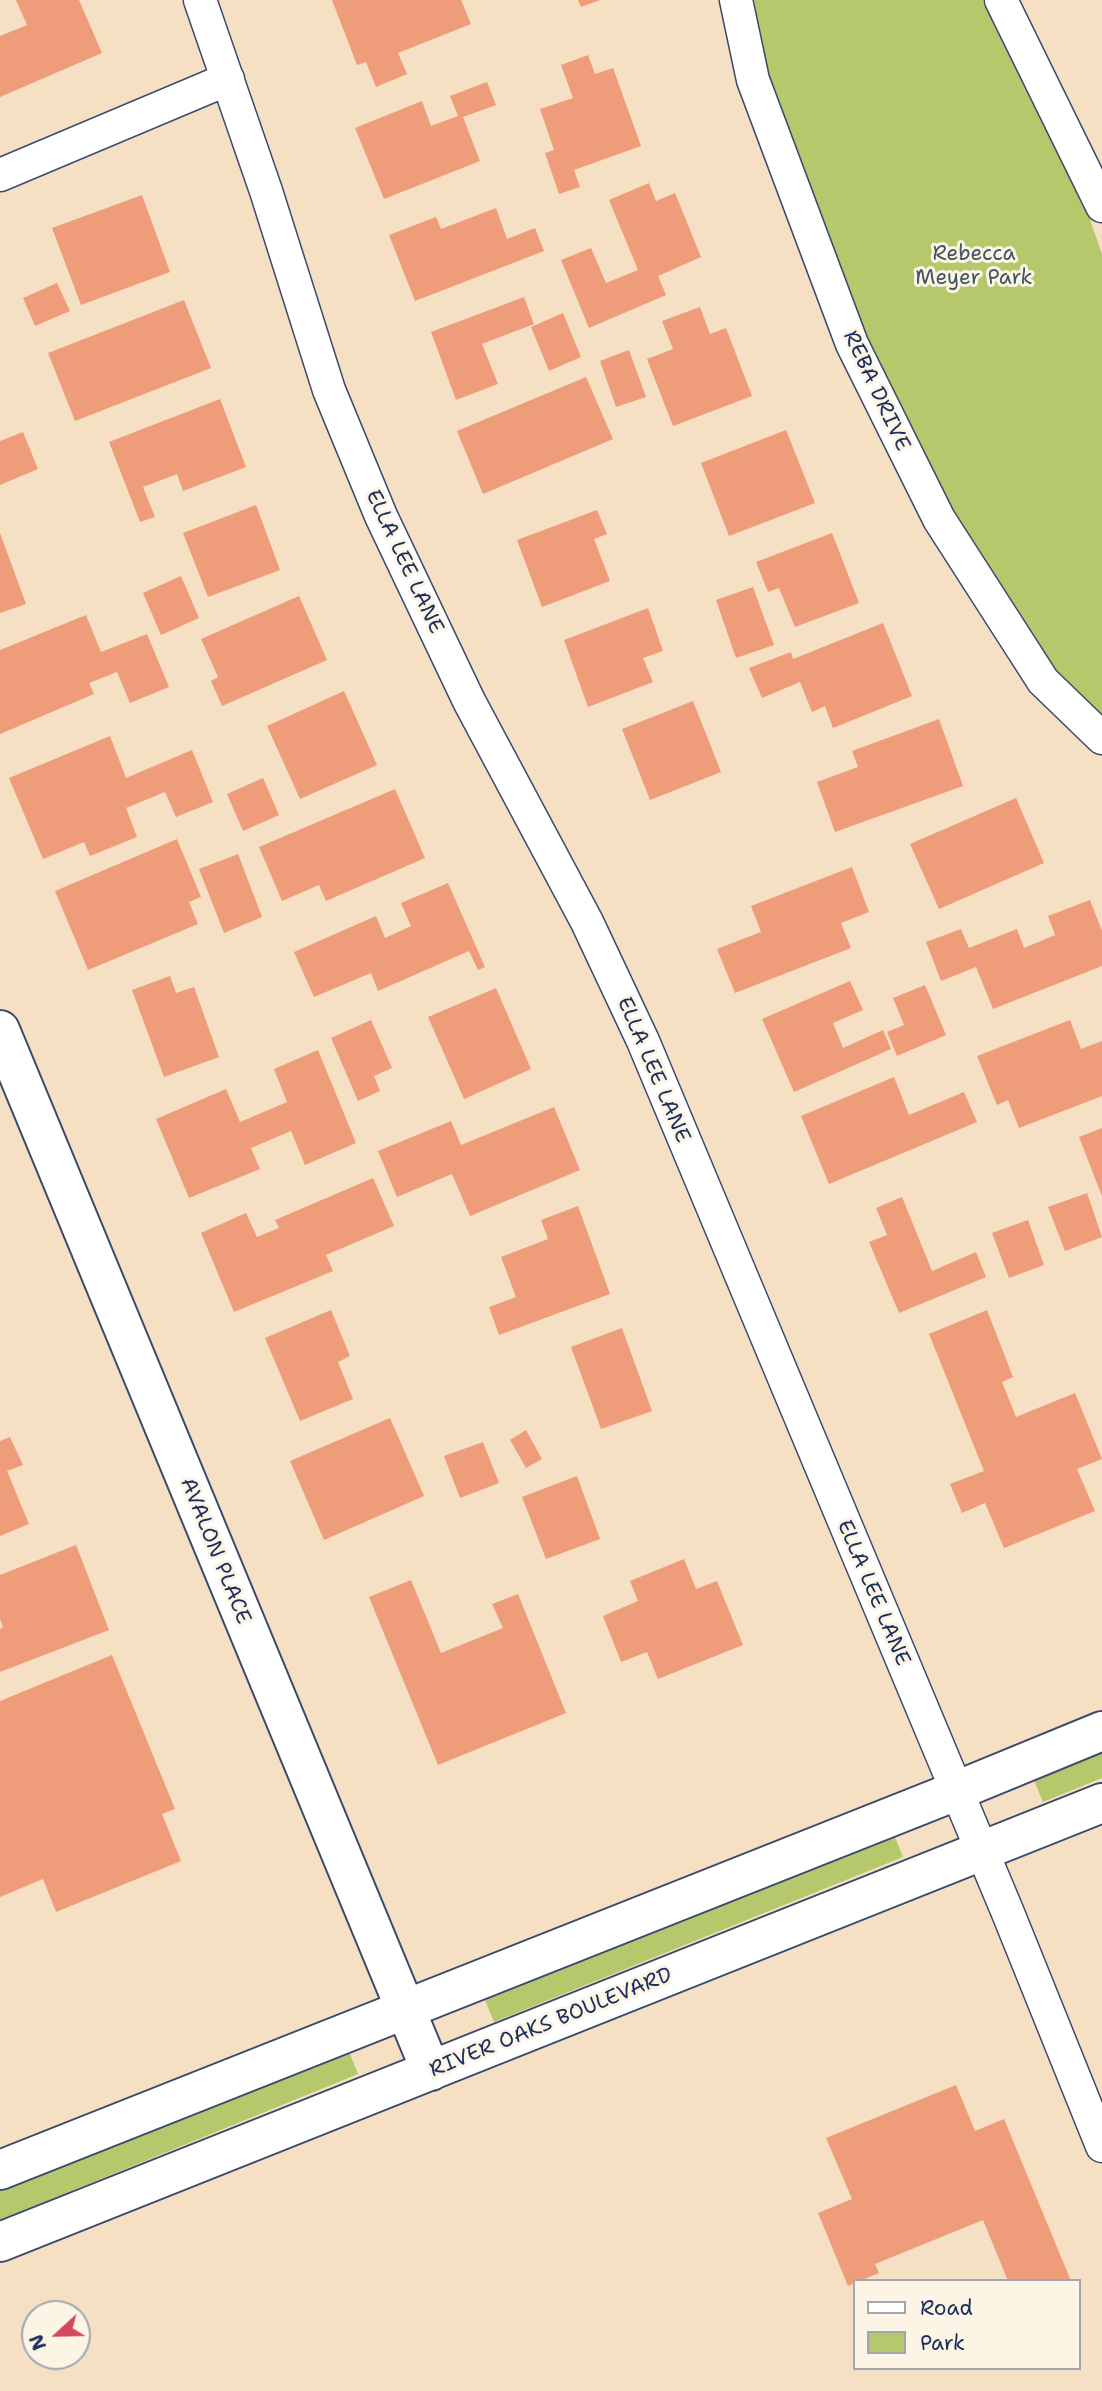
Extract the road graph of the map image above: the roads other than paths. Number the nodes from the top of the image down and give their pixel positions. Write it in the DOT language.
graph roads {
  1 [pos="200,0"];
  2 [pos="736,0"];
  3 [pos="1001,0"];
  4 [pos="228,79"];
  5 [pos="0,175"];
  6 [pos="1102,206"];
  7 [pos="1102,738"];
  8 [pos="0,1030"];
  9 [pos="1102,1731"];
  10 [pos="956,1791"];
  11 [pos="1102,1802"];
  12 [pos="981,1850"];
  13 [pos="404,2008"];
  14 [pos="431,2071"];
  15 [pos="1102,2146"];
  16 [pos="0,2169"];
  17 [pos="0,2242"];
  1 -- 4 [label="street, ELLA LEE LANE"];
  2 -- 7 [label="street, REBA DRIVE"];
  3 -- 6 [label="street"];
  4 -- 5 [label="street"];
  4 -- 10 [label="street, ELLA LEE LANE"];
  8 -- 13 [label="street, AVALON PLACE"];
  9 -- 10 [label="street"];
  10 -- 12 [label="street, ELLA LEE LANE"];
  10 -- 13 [label="street"];
  11 -- 12 [label="street, RIVER OAKS BOULEVARD"];
  12 -- 14 [label="street, RIVER OAKS BOULEVARD"];
  12 -- 15 [label="street, ELLA LEE LANE"];
  13 -- 14 [label="street, AVALON PLACE"];
  13 -- 16 [label="street"];
  14 -- 17 [label="street, RIVER OAKS BOULEVARD"];
}
